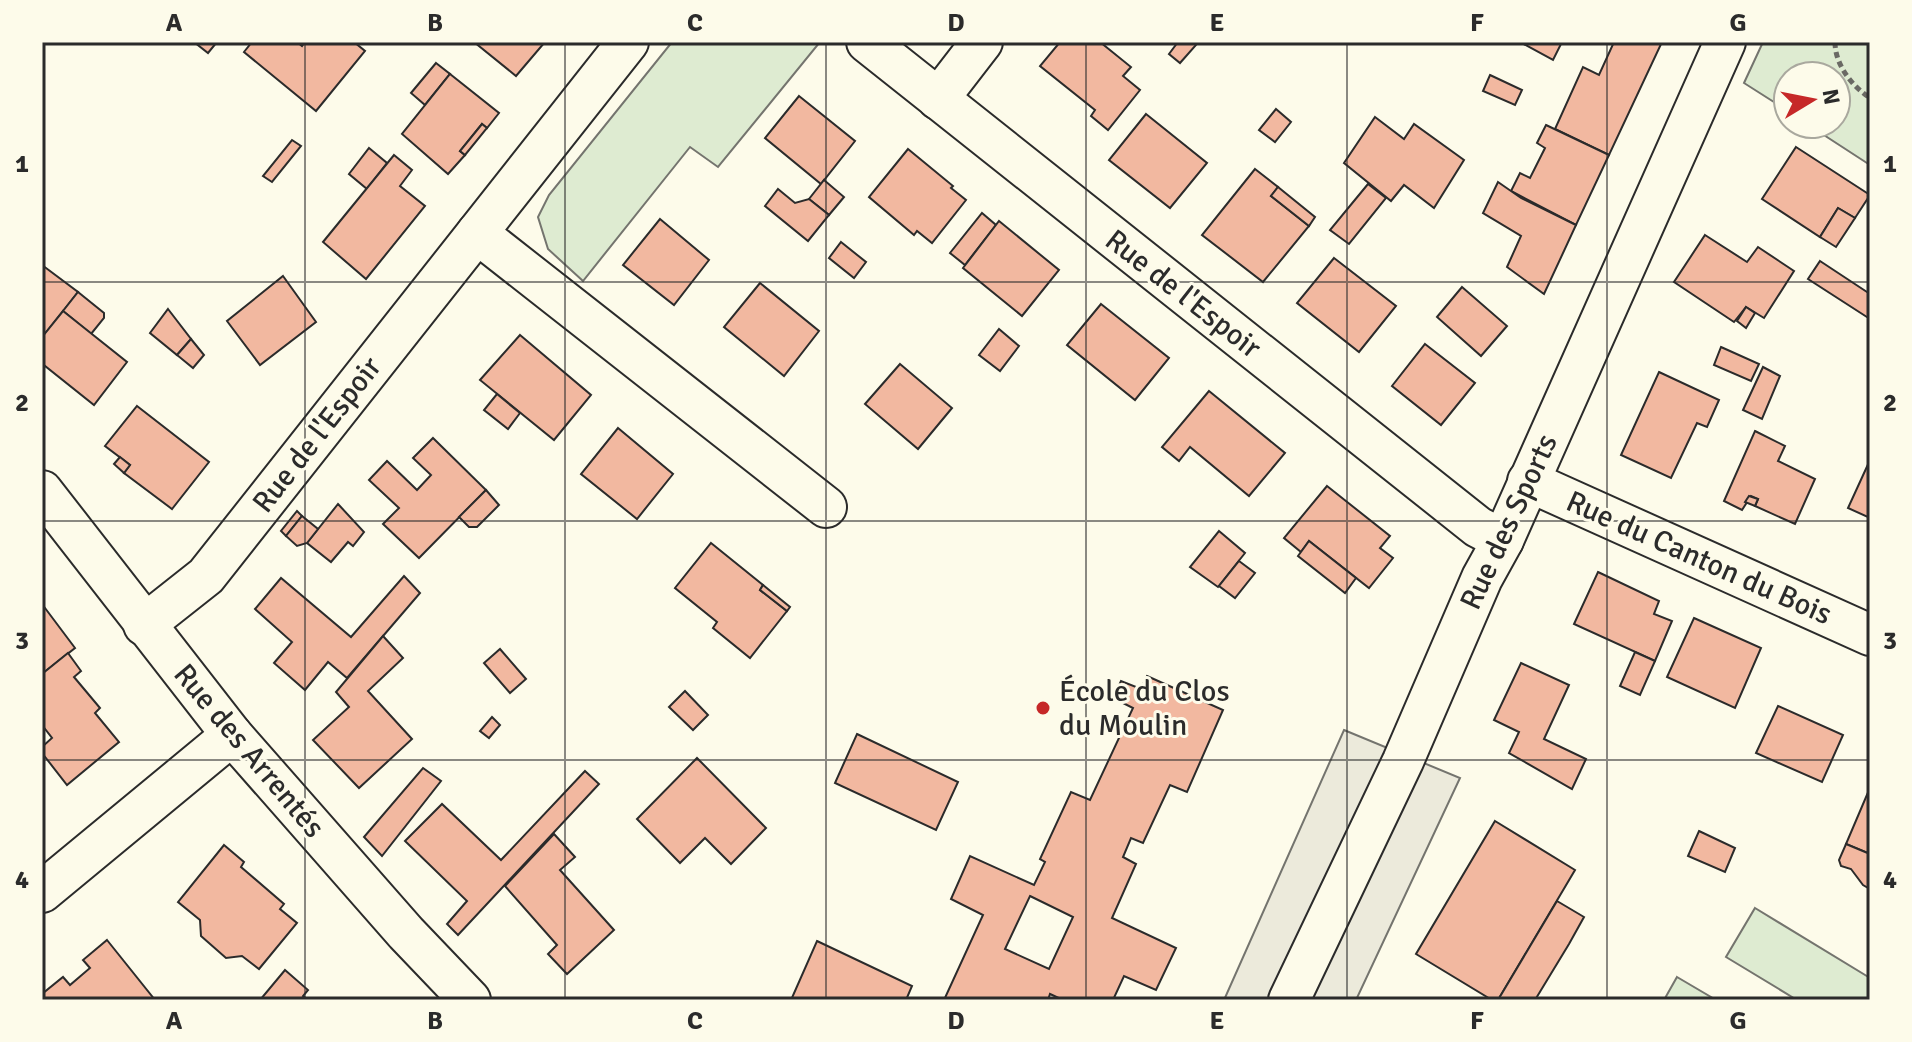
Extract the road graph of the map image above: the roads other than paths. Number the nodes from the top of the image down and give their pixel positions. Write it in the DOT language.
graph roads {
  1 [pos="628,42"];
  2 [pos="867,42"];
  3 [pos="982,42"];
  4 [pos="1725,42"];
  5 [pos="938,99"];
  6 [pos="477,233"];
  7 [pos="1528,481"];
  8 [pos="42,491"];
  9 [pos="826,507"];
  10 [pos="1503,540"];
  11 [pos="144,625"];
  12 [pos="1870,635"];
  13 [pos="232,735"];
  14 [pos="42,892"];
  15 [pos="470,1000"];
  16 [pos="1289,1000"];
  1 -- 6 [label="street, Rue de l'Espoir"];
  2 -- 5 [label="street, Rue de l'Espoir"];
  3 -- 5 [label="street"];
  4 -- 7 [label="street, Rue des Sports"];
  5 -- 10 [label="street, Rue de l'Espoir"];
  6 -- 9 [label="street"];
  6 -- 11 [label="street, Rue de l'Espoir"];
  7 -- 10 [label="street, Rue des Sports"];
  7 -- 12 [label="street, Rue du Canton du Bois"];
  8 -- 11 [label="street, Rue des Arrentés"];
  10 -- 16 [label="street, Rue des Sports"];
  11 -- 13 [label="street, Rue des Arrentés"];
  13 -- 14 [label="street"];
  13 -- 15 [label="street, Rue des Arrentés"];
}
